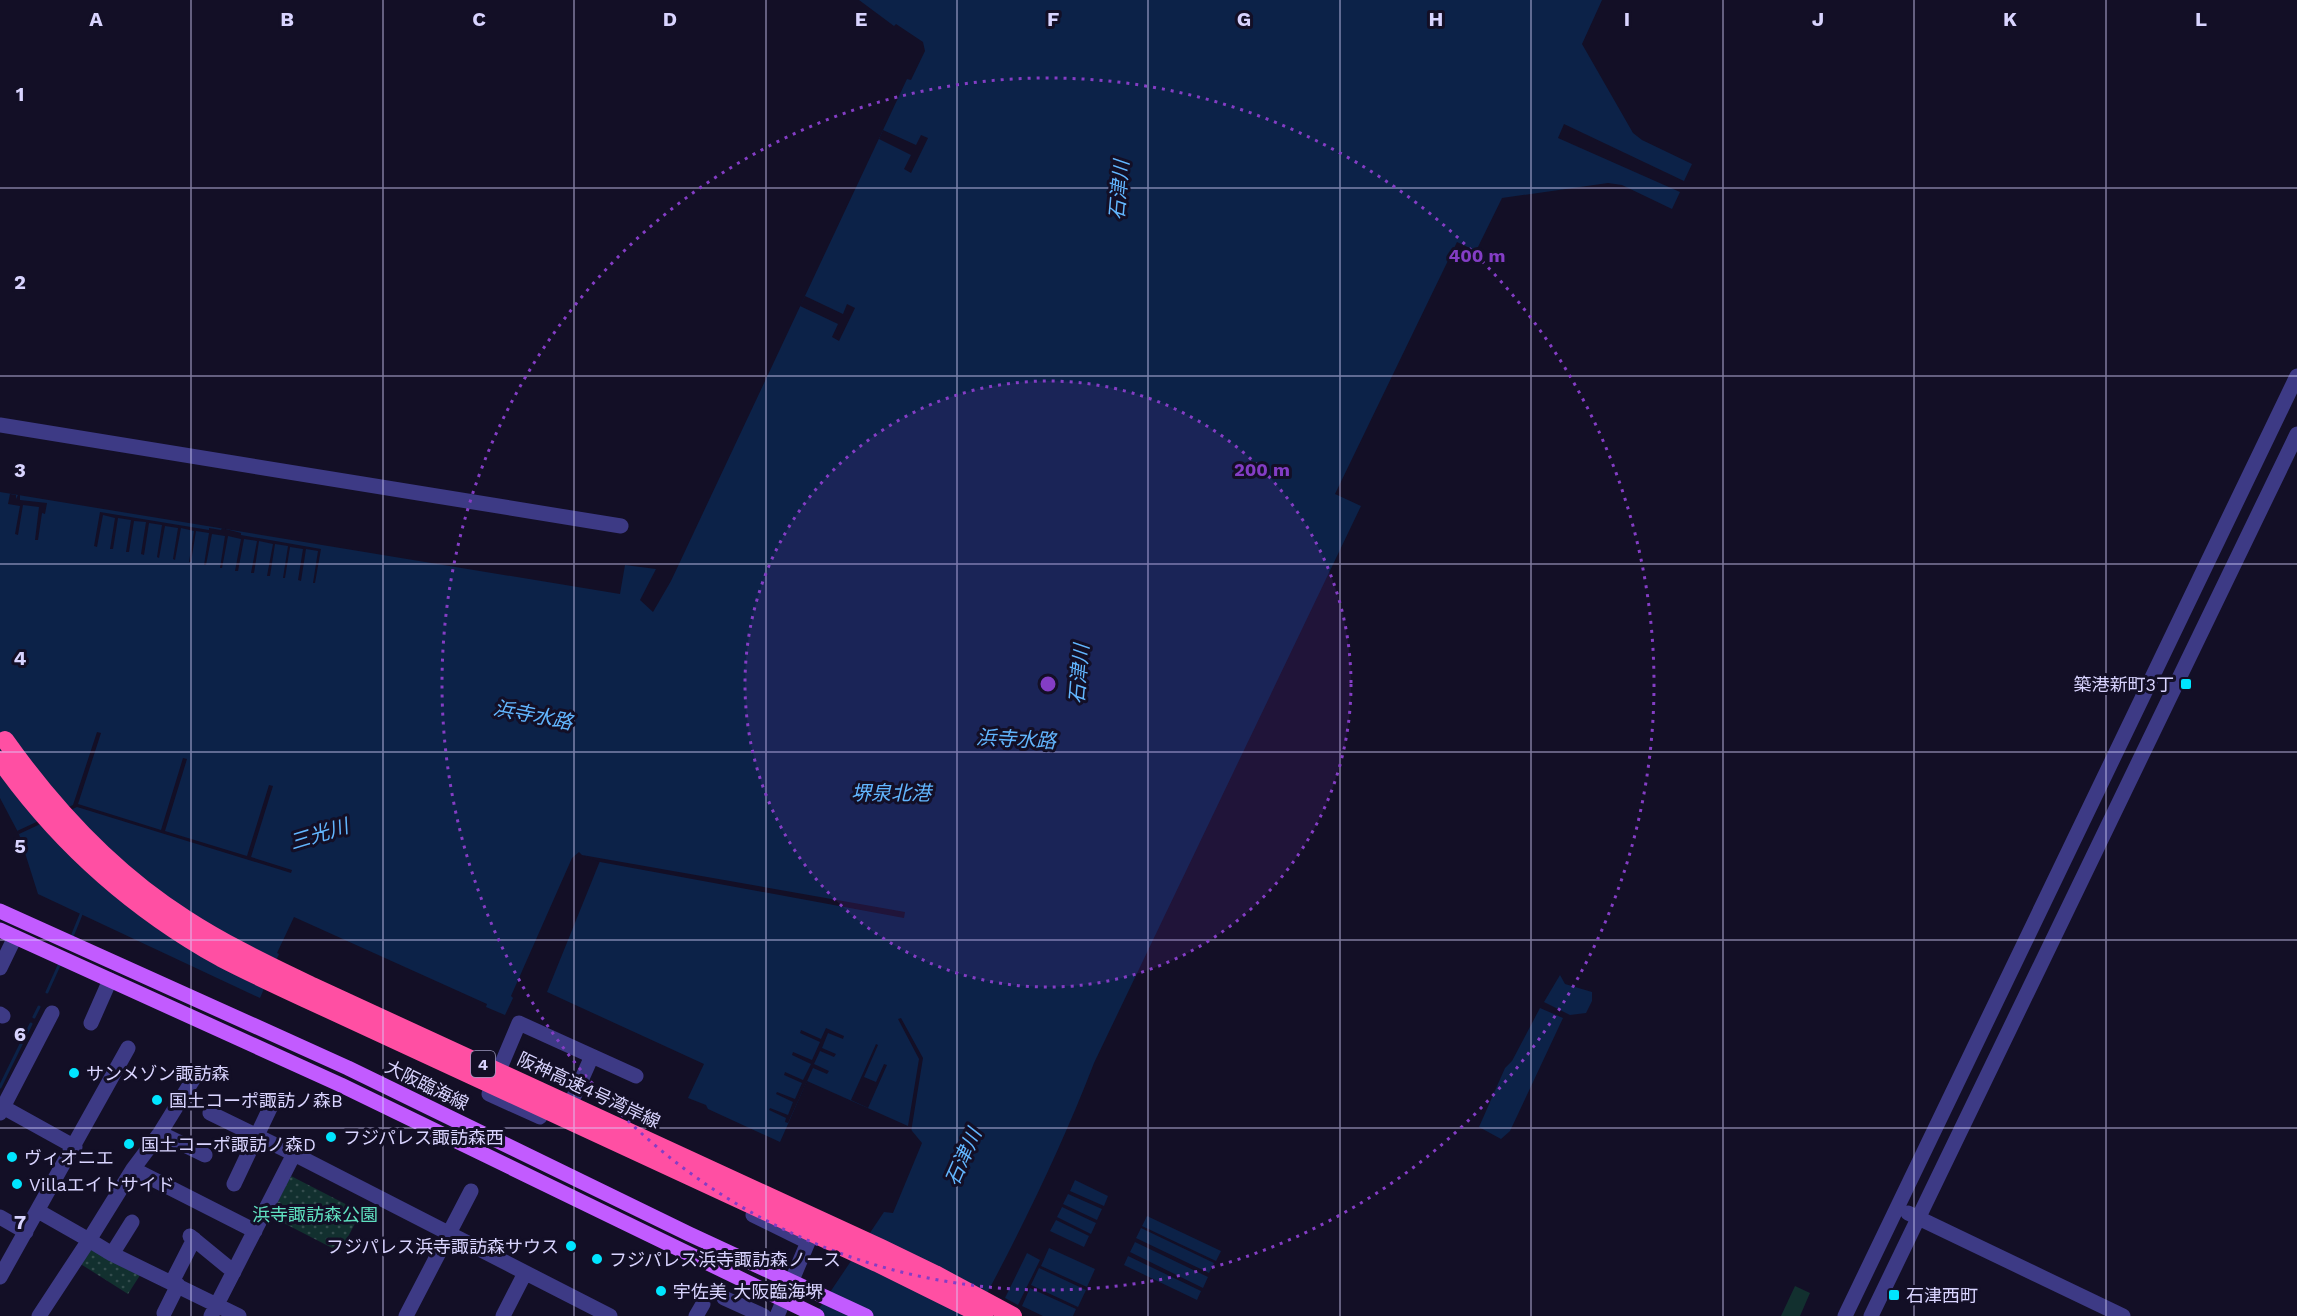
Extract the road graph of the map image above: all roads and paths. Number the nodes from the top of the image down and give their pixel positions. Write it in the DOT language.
graph roads {
  1 [pos="2297,376"];
  2 [pos="0,425"];
  3 [pos="2297,434"];
  4 [pos="621,526"];
  5 [pos="5,740"];
  6 [pos="0,760"];
  7 [pos="0,911"];
  8 [pos="0,930"];
  9 [pos="15,937"];
  10 [pos="0,969"];
  11 [pos="110,980"];
  12 [pos="52,1013"];
  13 [pos="91,1023"];
  14 [pos="128,1048"];
  15 [pos="592,1056"];
  16 [pos="636,1076"];
  17 [pos="194,1078"];
  18 [pos="271,1106"];
  19 [pos="2,1110"];
  20 [pos="210,1113"];
  21 [pos="561,1126"];
  22 [pos="160,1133"];
  23 [pos="256,1135"];
  24 [pos="75,1147"];
  25 [pos="294,1154"];
  26 [pos="205,1155"];
  27 [pos="133,1169"];
  28 [pos="234,1184"];
  29 [pos="471,1191"];
  30 [pos="1897,1208"];
  31 [pos="38,1211"];
  32 [pos="0,1217"];
  33 [pos="1917,1218"];
  34 [pos="132,1222"];
  35 [pos="255,1231"];
  36 [pos="26,1232"];
  37 [pos="449,1234"];
  38 [pos="89,1240"];
  39 [pos="112,1254"];
  40 [pos="234,1272"];
  41 [pos="525,1273"];
  42 [pos="0,1277"];
  43 [pos="793,1282"];
  44 [pos="175,1283"];
  45 [pos="724,1298"];
  46 [pos="784,1300"];
  47 [pos="214,1310"];
  48 [pos="164,1313"];
  49 [pos="603,1314"];
  50 [pos="814,1315"];
  51 [pos="39,1316"];
  52 [pos="239,1316"];
  53 [pos="406,1316"];
  54 [pos="503,1316"];
  55 [pos="764,1316"];
  56 [pos="777,1316"];
  57 [pos="866,1316"];
  58 [pos="984,1316"];
  59 [pos="1013,1316"];
  60 [pos="1845,1316"];
  61 [pos="1871,1316"];
  62 [pos="2123,1316"];
  1 -- 30 [label="street"];
  2 -- 4 [label="street"];
  3 -- 33 [label="street"];
  5 -- 59 [label="highway, 阪神高速4号湾岸線 / 4, bridge"];
  6 -- 58 [label="highway, 阪神高速4号湾岸線 / 4, bridge"];
  7 -- 43 [label="main road, 大阪臨海線"];
  8 -- 9 [label="main road"];
  9 -- 10 [label="street"];
  9 -- 11 [label="main road"];
  11 -- 13 [label="street"];
  11 -- 46 [label="main road"];
  12 -- 19 [label="street"];
  14 -- 24 [label="street"];
  15 -- 16 [label="street"];
  15 -- 21 [label="street"];
  15 -- 21 [label="street"];
  17 -- 22 [label="street"];
  18 -- 23 [label="street"];
  19 -- 24 [label="street"];
  20 -- 23 [label="street"];
  21 -- 43 [label="street"];
  22 -- 26 [label="street"];
  22 -- 27 [label="street"];
  23 -- 25 [label="street"];
  23 -- 28 [label="street"];
  24 -- 31 [label="street"];
  25 -- 35 [label="street"];
  25 -- 37 [label="street"];
  27 -- 35 [label="street"];
  27 -- 38 [label="street"];
  29 -- 37 [label="street"];
  30 -- 33 [label="street"];
  30 -- 60 [label="street"];
  31 -- 36 [label="street"];
  31 -- 38 [label="street"];
  32 -- 36 [label="street"];
  33 -- 61 [label="street"];
  33 -- 62 [label="street"];
  34 -- 39 [label="street"];
  35 -- 40 [label="street"];
  36 -- 42 [label="street"];
  37 -- 41 [label="street"];
  37 -- 53 [label="street"];
  38 -- 39 [label="street"];
  38 -- 51 [label="street"];
  39 -- 44 [label="street"];
  40 -- 44 [label="street"];
  40 -- 47 [label="street"];
  41 -- 49 [label="street"];
  41 -- 54 [label="street"];
  43 -- 46 [label="street"];
  43 -- 57 [label="main road, 大阪臨海線"];
  44 -- 47 [label="street"];
  44 -- 48 [label="street"];
  45 -- 55 [label="street"];
  46 -- 50 [label="main road"];
  46 -- 56 [label="street"];
  47 -- 52 [label="street"];
}
